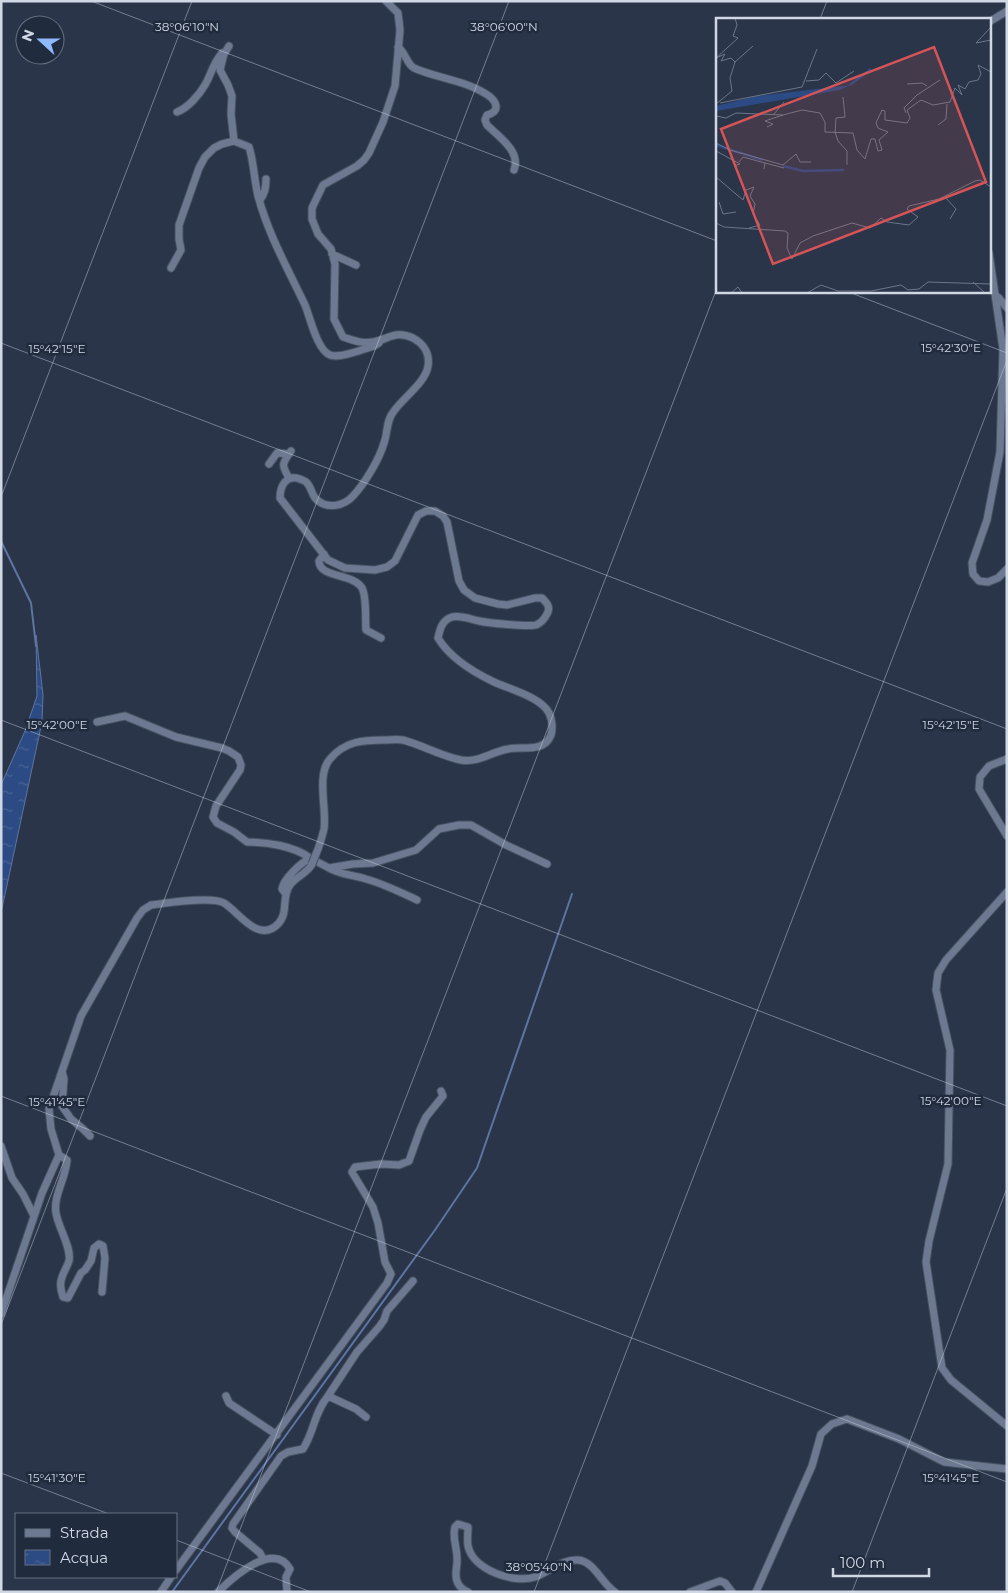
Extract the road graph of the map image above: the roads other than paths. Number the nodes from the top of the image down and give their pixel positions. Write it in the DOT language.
graph roads {
  1 [pos="386,1"];
  2 [pos="1007,11"];
  3 [pos="990,21"];
  4 [pos="398,47"];
  5 [pos="177,112"];
  6 [pos="234,141"];
  7 [pos="514,170"];
  8 [pos="266,179"];
  9 [pos="260,200"];
  10 [pos="332,254"];
  11 [pos="990,259"];
  12 [pos="356,266"];
  13 [pos="172,268"];
  14 [pos="996,296"];
  15 [pos="1007,308"];
  16 [pos="392,336"];
  17 [pos="269,464"];
  18 [pos="289,478"];
  19 [pos="324,554"];
  20 [pos="1007,570"];
  21 [pos="381,638"];
  22 [pos="97,722"];
  23 [pos="1007,759"];
  24 [pos="1007,836"];
  25 [pos="313,859"];
  26 [pos="547,864"];
  27 [pos="329,868"];
  28 [pos="1007,892"];
  29 [pos="417,900"];
  30 [pos="62,1071"];
  31 [pos="441,1091"];
  32 [pos="90,1136"];
  33 [pos="1,1146"];
  34 [pos="59,1155"];
  35 [pos="34,1216"];
  36 [pos="413,1281"];
  37 [pos="102,1292"];
  38 [pos="1,1314"];
  39 [pos="226,1396"];
  40 [pos="328,1396"];
  41 [pos="366,1417"];
  42 [pos="1007,1426"];
  43 [pos="277,1435"];
  44 [pos="1007,1469"];
  45 [pos="263,1559"];
  46 [pos="178,1567"];
  47 [pos="170,1578"];
  48 [pos="161,1592"];
  49 [pos="218,1592"];
  50 [pos="287,1592"];
  51 [pos="468,1592"];
  52 [pos="615,1592"];
  53 [pos="690,1592"];
  54 [pos="732,1592"];
  55 [pos="756,1592"];
  1 -- 4 [label="street"];
  2 -- 3 [label="street"];
  4 -- 7 [label="street"];
  4 -- 10 [label="street"];
  5 -- 6 [label="street"];
  6 -- 9 [label="street"];
  6 -- 13 [label="street"];
  8 -- 9 [label="street"];
  9 -- 16 [label="street"];
  10 -- 12 [label="street"];
  10 -- 16 [label="street"];
  11 -- 14 [label="street"];
  14 -- 15 [label="street"];
  14 -- 20 [label="street"];
  16 -- 18 [label="street"];
  17 -- 18 [label="street"];
  18 -- 19 [label="street"];
  19 -- 21 [label="street"];
  19 -- 25 [label="street"];
  22 -- 25 [label="street"];
  23 -- 24 [label="street"];
  25 -- 27 [label="street"];
  25 -- 30 [label="street"];
  26 -- 27 [label="street"];
  27 -- 29 [label="street"];
  28 -- 42 [label="street"];
  30 -- 32 [label="street"];
  30 -- 34 [label="street"];
  31 -- 43 [label="street"];
  33 -- 35 [label="street"];
  34 -- 35 [label="street"];
  34 -- 37 [label="street"];
  35 -- 38 [label="street"];
  36 -- 40 [label="street"];
  39 -- 43 [label="street"];
  40 -- 41 [label="street"];
  40 -- 45 [label="street"];
  43 -- 46 [label="street"];
  44 -- 55 [label="street"];
  45 -- 49 [label="street"];
  45 -- 50 [label="street"];
  47 -- 48 [label="street"];
  51 -- 52 [label="street"];
  53 -- 54 [label="street"];
}
